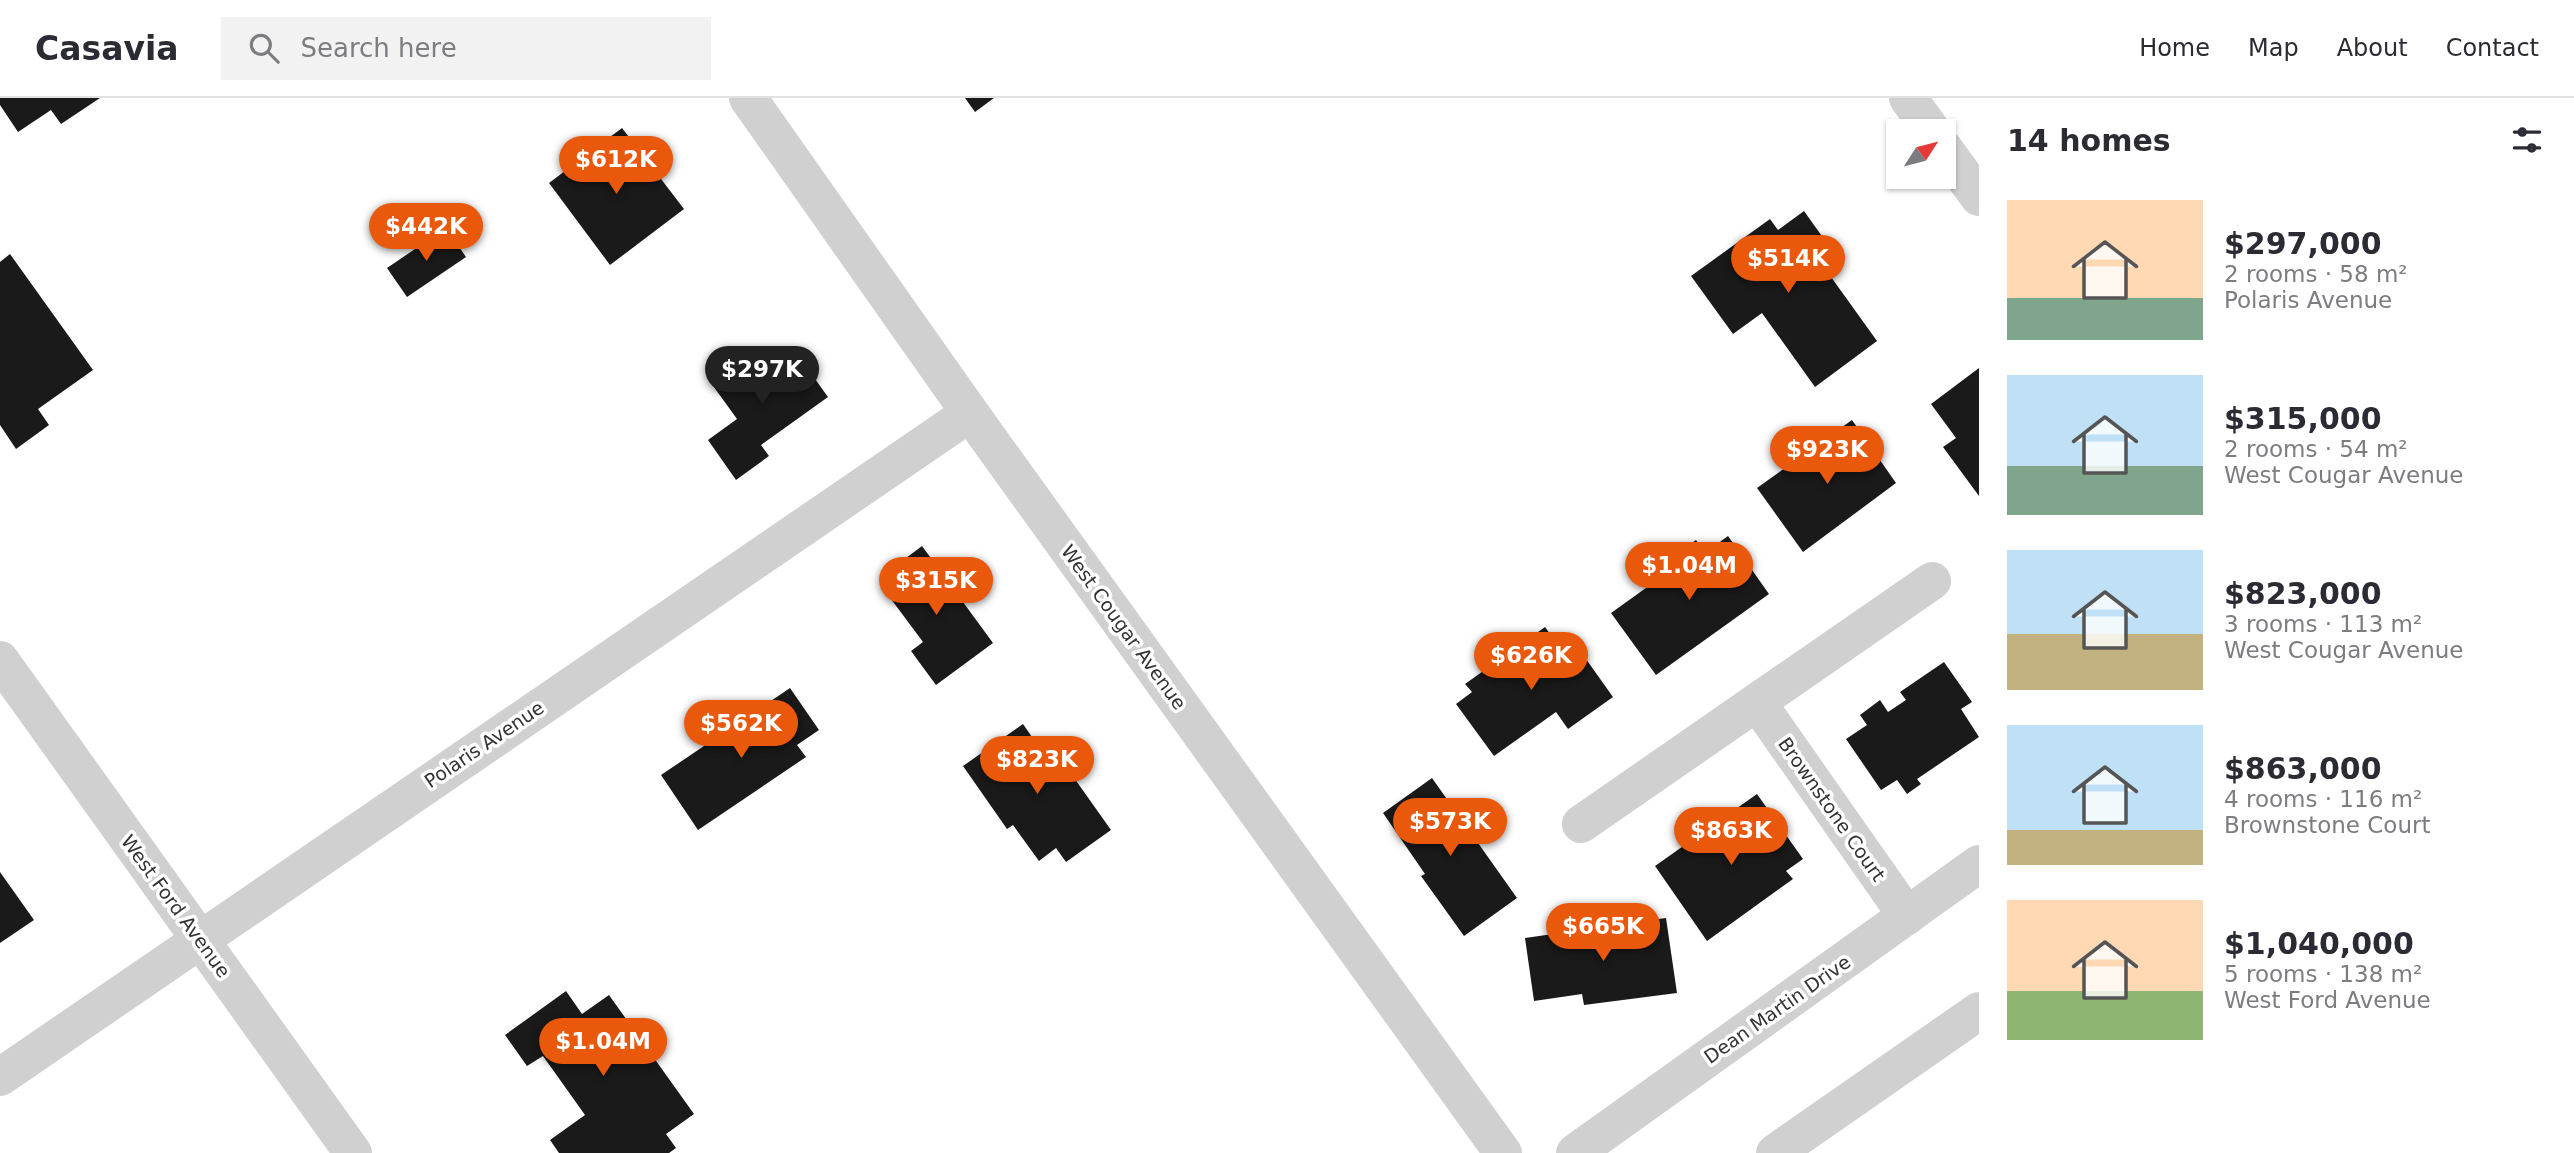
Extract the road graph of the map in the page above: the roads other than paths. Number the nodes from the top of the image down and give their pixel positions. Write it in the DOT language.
graph roads {
  1 [pos="748,98"];
  2 [pos="1908,98"];
  3 [pos="1923,119"];
  4 [pos="1956,165"];
  5 [pos="1979,197"];
  6 [pos="970,413"];
  7 [pos="1932,581"];
  8 [pos="0,660"];
  9 [pos="1757,702"];
  10 [pos="1581,824"];
  11 [pos="1979,864"];
  12 [pos="1907,916"];
  13 [pos="200,939"];
  14 [pos="1979,1011"];
  15 [pos="0,1077"];
  16 [pos="353,1153"];
  17 [pos="1503,1153"];
  18 [pos="1575,1153"];
  19 [pos="1775,1153"];
  1 -- 6 [label="street, West Cougar Avenue"];
  2 -- 3 [label="street"];
  4 -- 5 [label="street"];
  6 -- 13 [label="street, Polaris Avenue"];
  6 -- 17 [label="street, West Cougar Avenue"];
  7 -- 9 [label="street"];
  8 -- 13 [label="street, West Ford Avenue"];
  9 -- 10 [label="street"];
  9 -- 12 [label="street, Brownstone Court"];
  11 -- 12 [label="street, Dean Martin Drive"];
  12 -- 18 [label="street, Dean Martin Drive"];
  13 -- 15 [label="street, Polaris Avenue"];
  13 -- 16 [label="street, West Ford Avenue"];
  14 -- 19 [label="street"];
}
